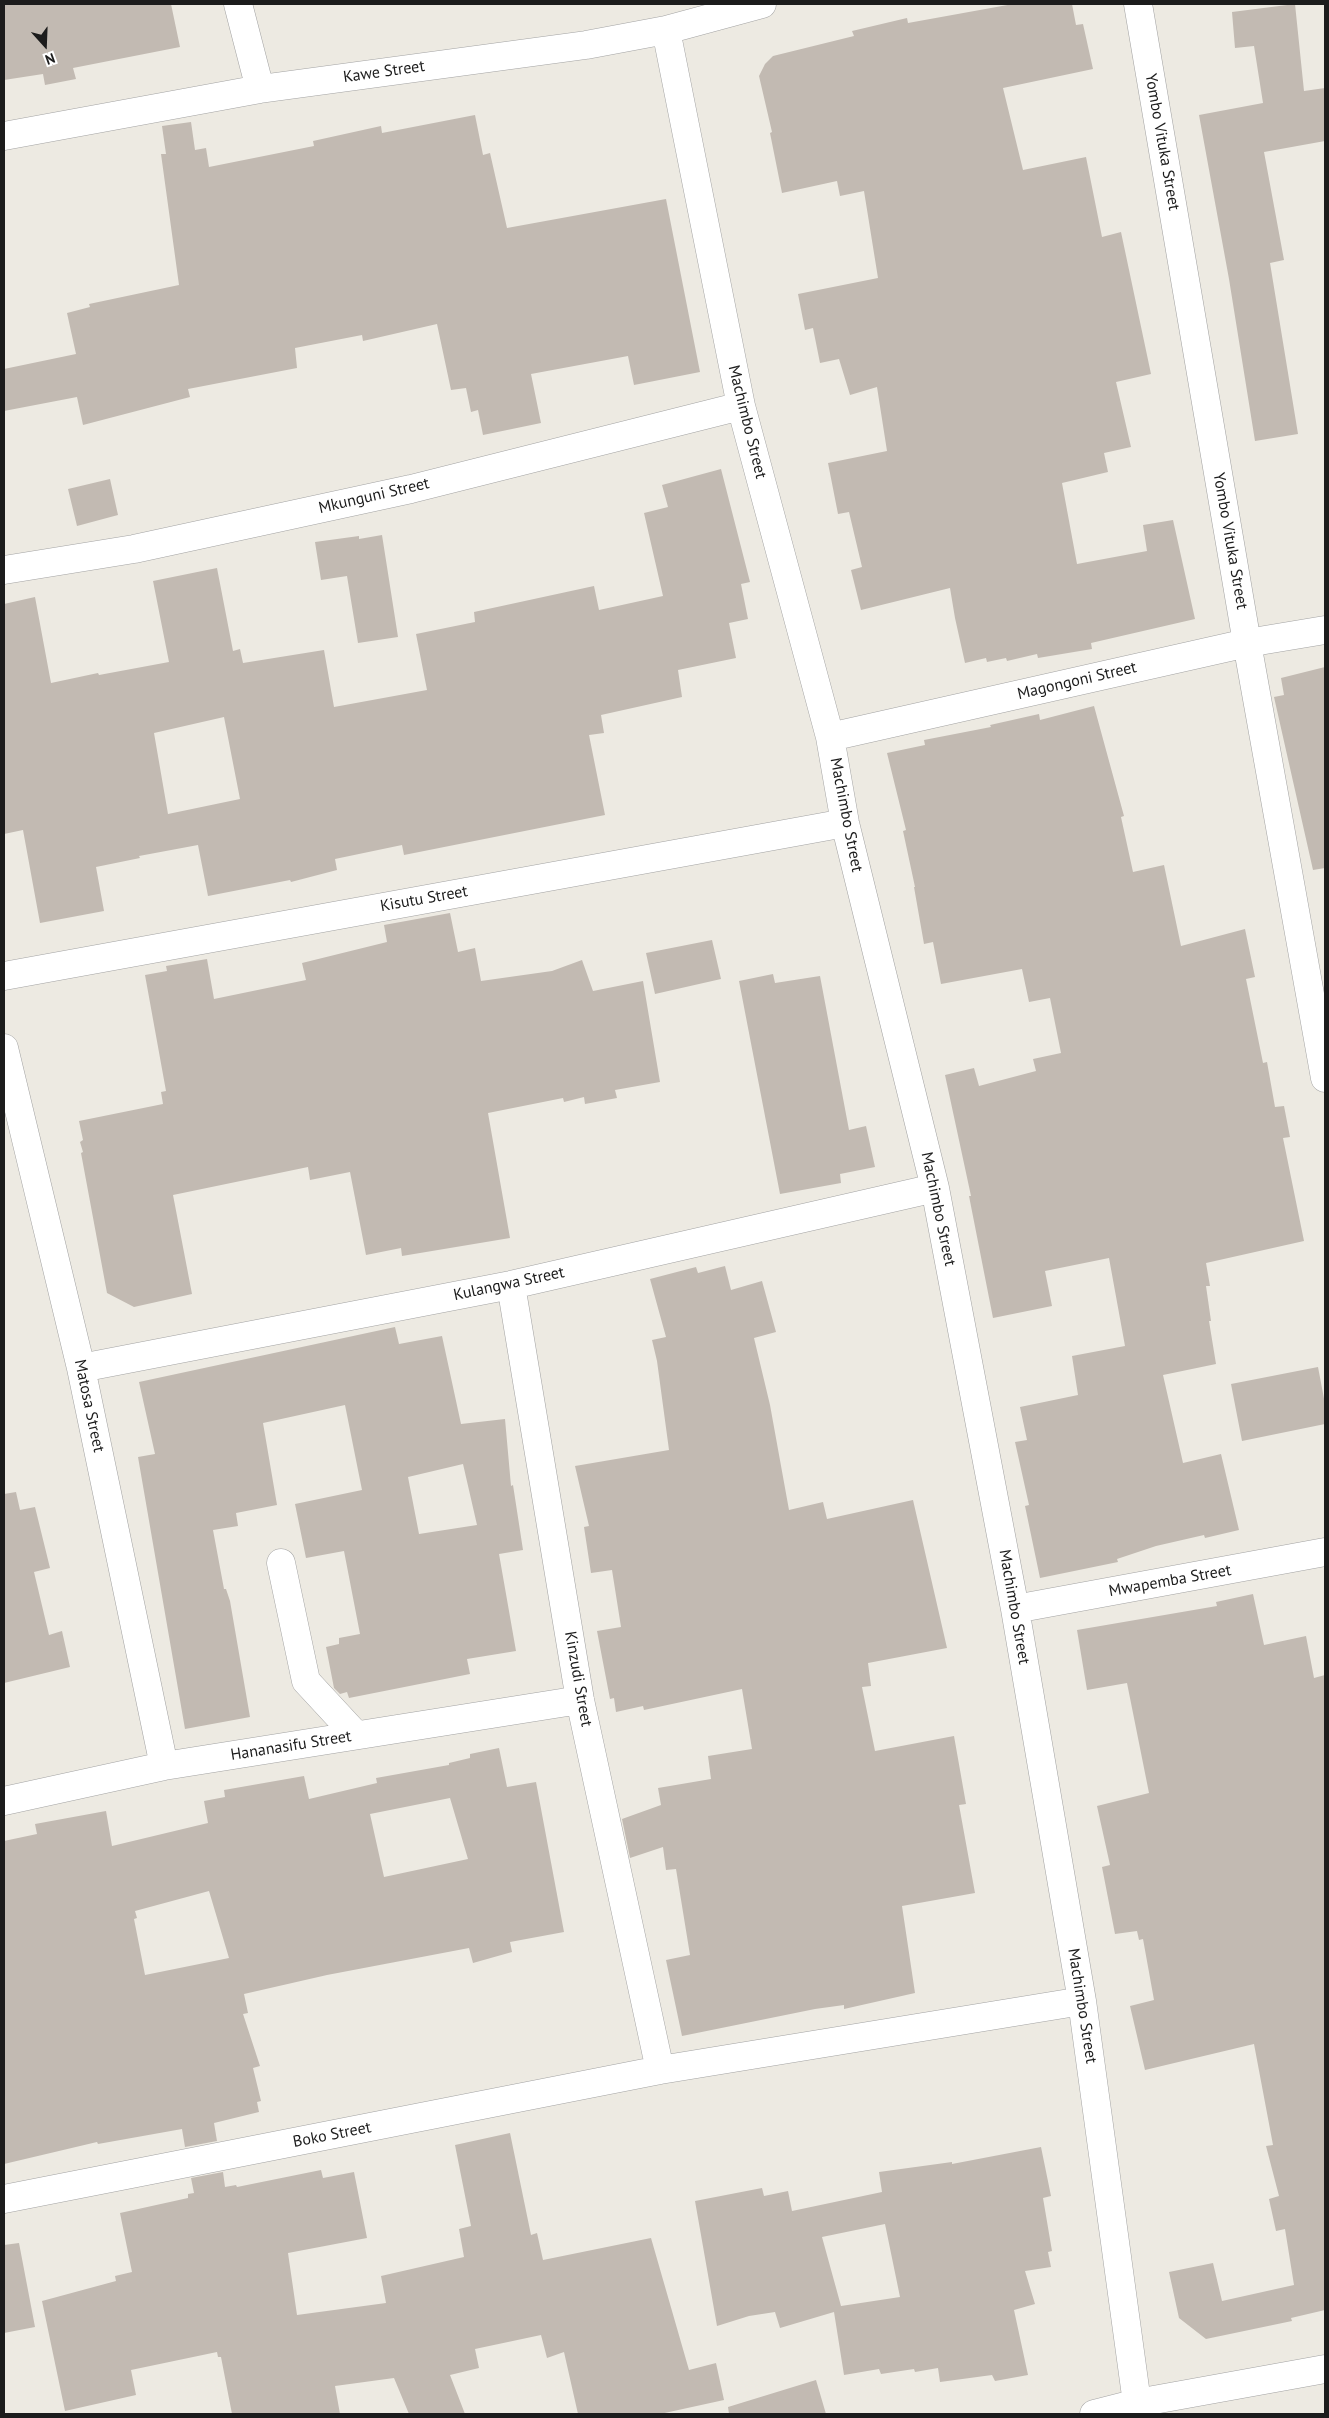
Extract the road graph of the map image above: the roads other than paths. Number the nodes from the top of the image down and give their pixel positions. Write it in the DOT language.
graph roads {
  1 [pos="238,4"];
  2 [pos="762,4"];
  3 [pos="1138,4"];
  4 [pos="666,30"];
  5 [pos="260,89"];
  6 [pos="4,136"];
  7 [pos="741,406"];
  8 [pos="4,570"];
  9 [pos="1325,630"];
  10 [pos="1247,643"];
  11 [pos="830,737"];
  12 [pos="845,824"];
  13 [pos="4,976"];
  14 [pos="4,1048"];
  15 [pos="1325,1071"];
  16 [pos="935,1188"];
  17 [pos="511,1285"];
  18 [pos="81,1368"];
  19 [pos="1325,1552"];
  20 [pos="281,1563"];
  21 [pos="1015,1609"];
  22 [pos="580,1700"];
  23 [pos="356,1735"];
  24 [pos="164,1766"];
  25 [pos="4,1801"];
  26 [pos="1082,2001"];
  27 [pos="660,2070"];
  28 [pos="4,2199"];
  29 [pos="1325,2369"];
  30 [pos="1137,2403"];
  31 [pos="1094,2414"];
  1 -- 5 [label="street"];
  2 -- 4 [label="street, Kawe Street"];
  3 -- 10 [label="street, Yombo Vituka Street"];
  4 -- 5 [label="street, Kawe Street"];
  4 -- 7 [label="street, Machimbo Street"];
  5 -- 6 [label="street, Kawe Street"];
  7 -- 8 [label="street, Mkunguni Street"];
  7 -- 11 [label="street, Machimbo Street"];
  9 -- 10 [label="street, Magongoni Street"];
  10 -- 11 [label="street, Magongoni Street"];
  10 -- 15 [label="street, Yombo Vituka Street"];
  11 -- 12 [label="street, Machimbo Street"];
  12 -- 13 [label="street, Kisutu Street"];
  12 -- 16 [label="street, Machimbo Street"];
  14 -- 18 [label="street, Matosa Street"];
  16 -- 17 [label="street, Kulangwa Street"];
  16 -- 21 [label="street, Machimbo Street"];
  17 -- 18 [label="street, Kulangwa Street"];
  17 -- 22 [label="street, Kinzudi Street"];
  18 -- 24 [label="street, Matosa Street"];
  19 -- 21 [label="street, Mwapemba Street"];
  20 -- 23 [label="street"];
  21 -- 26 [label="street, Machimbo Street"];
  22 -- 23 [label="street, Hananasifu Street"];
  22 -- 27 [label="street, Kinzudi Street"];
  23 -- 24 [label="street, Hananasifu Street"];
  24 -- 25 [label="street, Hananasifu Street"];
  26 -- 27 [label="street, Boko Street"];
  26 -- 30 [label="street, Machimbo Street"];
  27 -- 28 [label="street, Boko Street"];
  29 -- 30 [label="street"];
  30 -- 31 [label="street"];
}
